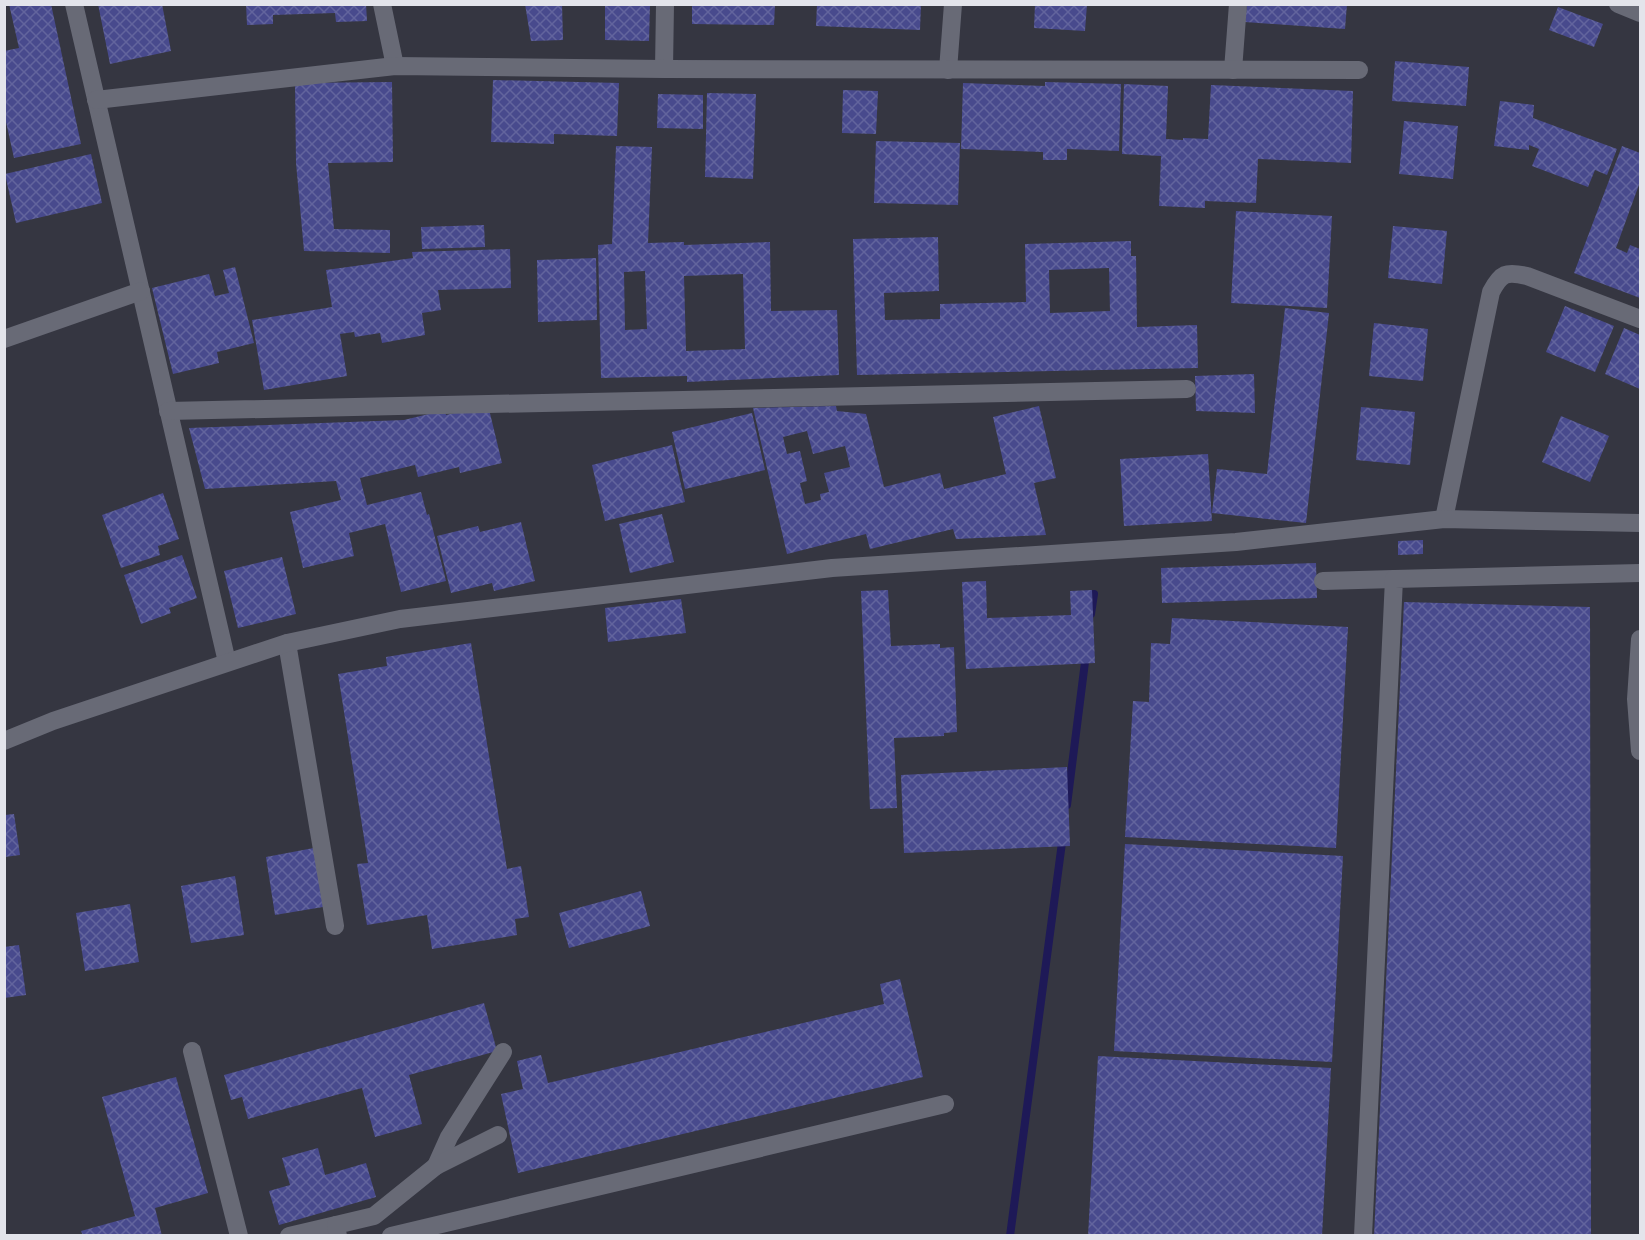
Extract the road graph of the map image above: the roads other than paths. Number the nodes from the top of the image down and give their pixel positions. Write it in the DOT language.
graph roads {
  1 [pos="74,4"];
  2 [pos="382,4"];
  3 [pos="665,4"];
  4 [pos="953,4"];
  5 [pos="1238,4"];
  6 [pos="1618,4"];
  7 [pos="1641,13"];
  8 [pos="395,66"];
  9 [pos="664,69"];
  10 [pos="948,70"];
  11 [pos="1233,70"];
  12 [pos="1359,70"];
  13 [pos="96,100"];
  14 [pos="141,291"];
  15 [pos="1641,319"];
  16 [pos="4,339"];
  17 [pos="1187,389"];
  18 [pos="168,411"];
  19 [pos="1443,519"];
  20 [pos="1641,523"];
  21 [pos="1641,573"];
  22 [pos="1394,579"];
  23 [pos="1323,581"];
  24 [pos="1641,639"];
  25 [pos="287,643"];
  26 [pos="227,662"];
  27 [pos="4,741"];
  28 [pos="1641,751"];
  29 [pos="335,926"];
  30 [pos="192,1051"];
  31 [pos="503,1052"];
  32 [pos="945,1104"];
  33 [pos="498,1135"];
  34 [pos="436,1166"];
  35 [pos="337,1230"];
  36 [pos="239,1236"];
  37 [pos="289,1236"];
  38 [pos="391,1236"];
  39 [pos="1363,1236"];
  1 -- 13 [label="street"];
  2 -- 8 [label="street"];
  3 -- 9 [label="street"];
  4 -- 10 [label="street"];
  5 -- 11 [label="street"];
  6 -- 7 [label="street"];
  8 -- 9 [label="street"];
  8 -- 13 [label="street"];
  9 -- 10 [label="street"];
  10 -- 11 [label="street"];
  11 -- 12 [label="street"];
  13 -- 14 [label="street"];
  14 -- 16 [label="street"];
  14 -- 18 [label="street"];
  15 -- 19 [label="street"];
  17 -- 18 [label="street"];
  18 -- 26 [label="street"];
  19 -- 20 [label="street"];
  19 -- 25 [label="street"];
  21 -- 22 [label="street"];
  22 -- 23 [label="street"];
  22 -- 39 [label="street"];
  24 -- 28 [label="street"];
  25 -- 26 [label="street"];
  25 -- 29 [label="street"];
  26 -- 27 [label="street"];
  30 -- 36 [label="street"];
  31 -- 34 [label="street"];
  32 -- 38 [label="street"];
  33 -- 34 [label="street"];
  34 -- 35 [label="street"];
  35 -- 37 [label="street"];
}
